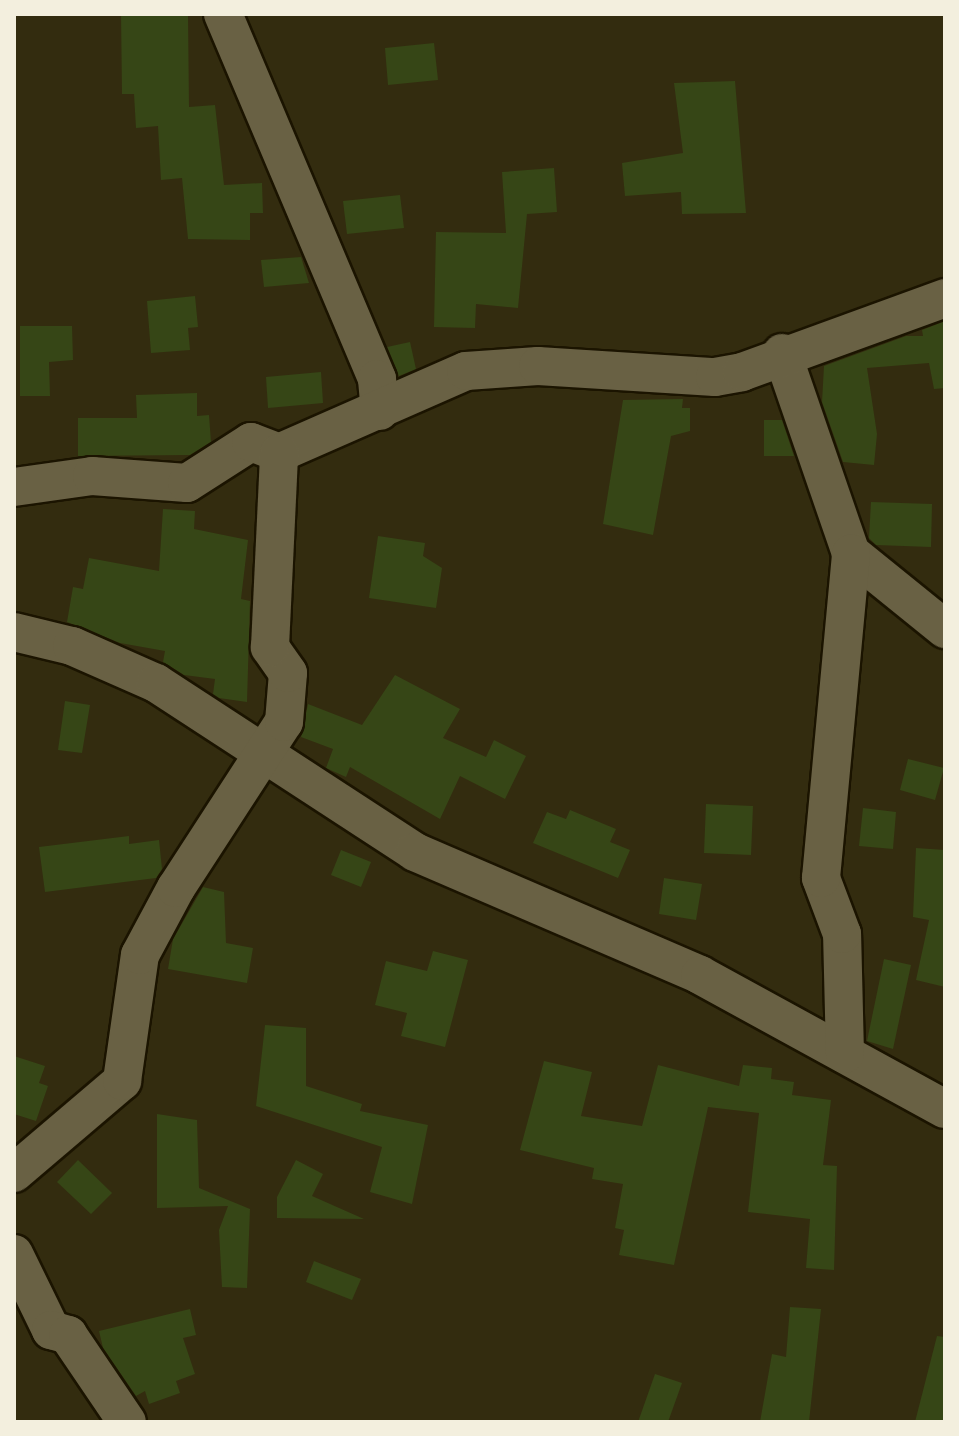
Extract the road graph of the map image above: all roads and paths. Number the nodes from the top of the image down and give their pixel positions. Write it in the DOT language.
graph roads {
  1 [pos="223,14"];
  2 [pos="945,298"];
  3 [pos="782,353"];
  4 [pos="380,411"];
  5 [pos="279,453"];
  6 [pos="14,487"];
  7 [pos="851,553"];
  8 [pos="945,629"];
  9 [pos="14,632"];
  10 [pos="263,748"];
  11 [pos="845,1054"];
  12 [pos="945,1109"];
  13 [pos="14,1173"];
  14 [pos="14,1254"];
  15 [pos="127,1422"];
  1 -- 4 [label="street"];
  2 -- 3 [label="street"];
  3 -- 4 [label="street"];
  3 -- 7 [label="street"];
  4 -- 5 [label="street"];
  5 -- 6 [label="street"];
  5 -- 10 [label="street"];
  7 -- 8 [label="street"];
  7 -- 11 [label="street"];
  9 -- 10 [label="street"];
  10 -- 11 [label="street"];
  10 -- 13 [label="street"];
  11 -- 12 [label="street"];
  14 -- 15 [label="street"];
}
